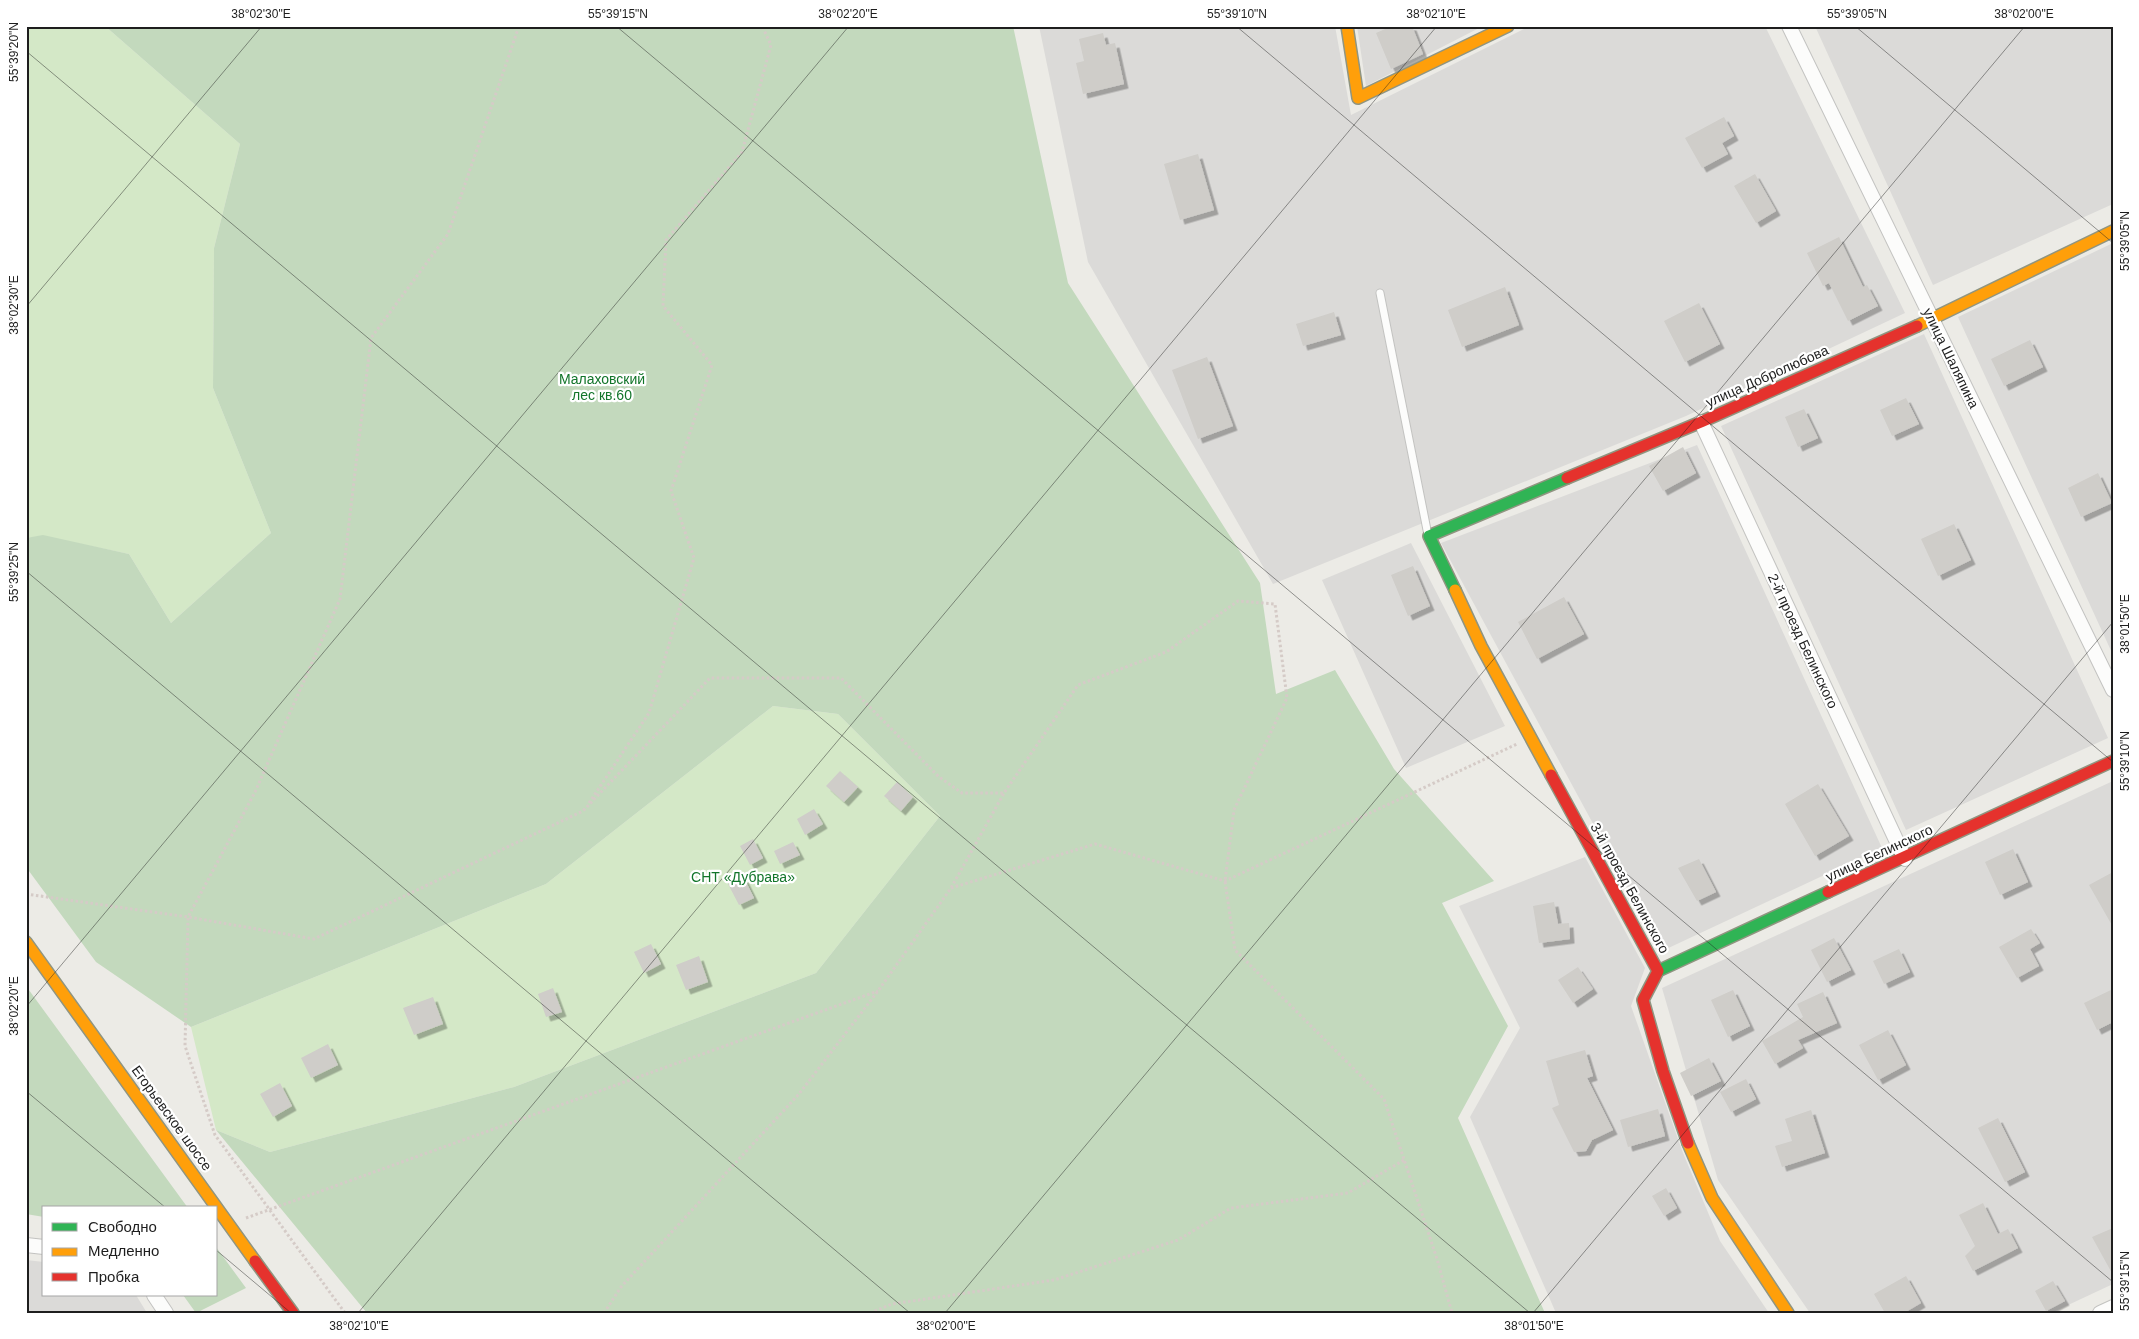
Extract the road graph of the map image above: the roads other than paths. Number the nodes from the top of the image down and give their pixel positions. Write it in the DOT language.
graph roads {
  1 [pos="1347,26"];
  2 [pos="1508,26"];
  3 [pos="1789,26"];
  4 [pos="2113,231"];
  5 [pos="1380,293"];
  6 [pos="1932,318"];
  7 [pos="1701,422"];
  8 [pos="1429,536"];
  9 [pos="2113,690"];
  10 [pos="2113,761"];
  11 [pos="1905,859"];
  12 [pos="26,942"];
  13 [pos="1658,971"];
  14 [pos="217,1206"];
  15 [pos="218,1208"];
  16 [pos="26,1246"];
  17 [pos="42,1247"];
  18 [pos="155,1296"];
  19 [pos="2113,1307"];
  20 [pos="166,1313"];
  21 [pos="293,1313"];
  22 [pos="1788,1313"];
  23 [pos="2100,1313"];
  1 -- 2 [label="street"];
  3 -- 6 [label="street, улица Шаляпина"];
  4 -- 6 [label="street, улица Добролюбова"];
  5 -- 8 [label="lane"];
  6 -- 7 [label="street, улица Добролюбова"];
  6 -- 9 [label="street, улица Шаляпина"];
  7 -- 8 [label="street, улица Добролюбова"];
  7 -- 11 [label="street, 2-й проезд Белинского"];
  8 -- 13 [label="street, 3-й проезд Белинского"];
  10 -- 11 [label="street, улица Белинского"];
  11 -- 13 [label="street, улица Белинского"];
  12 -- 14 [label="street, Егорьевское шоссе"];
  13 -- 22 [label="street, 3-й проезд Белинского"];
  15 -- 21 [label="street, Егорьевское шоссе"];
  16 -- 17 [label="street"];
  18 -- 20 [label="street"];
  19 -- 23 [label="street"];
}
